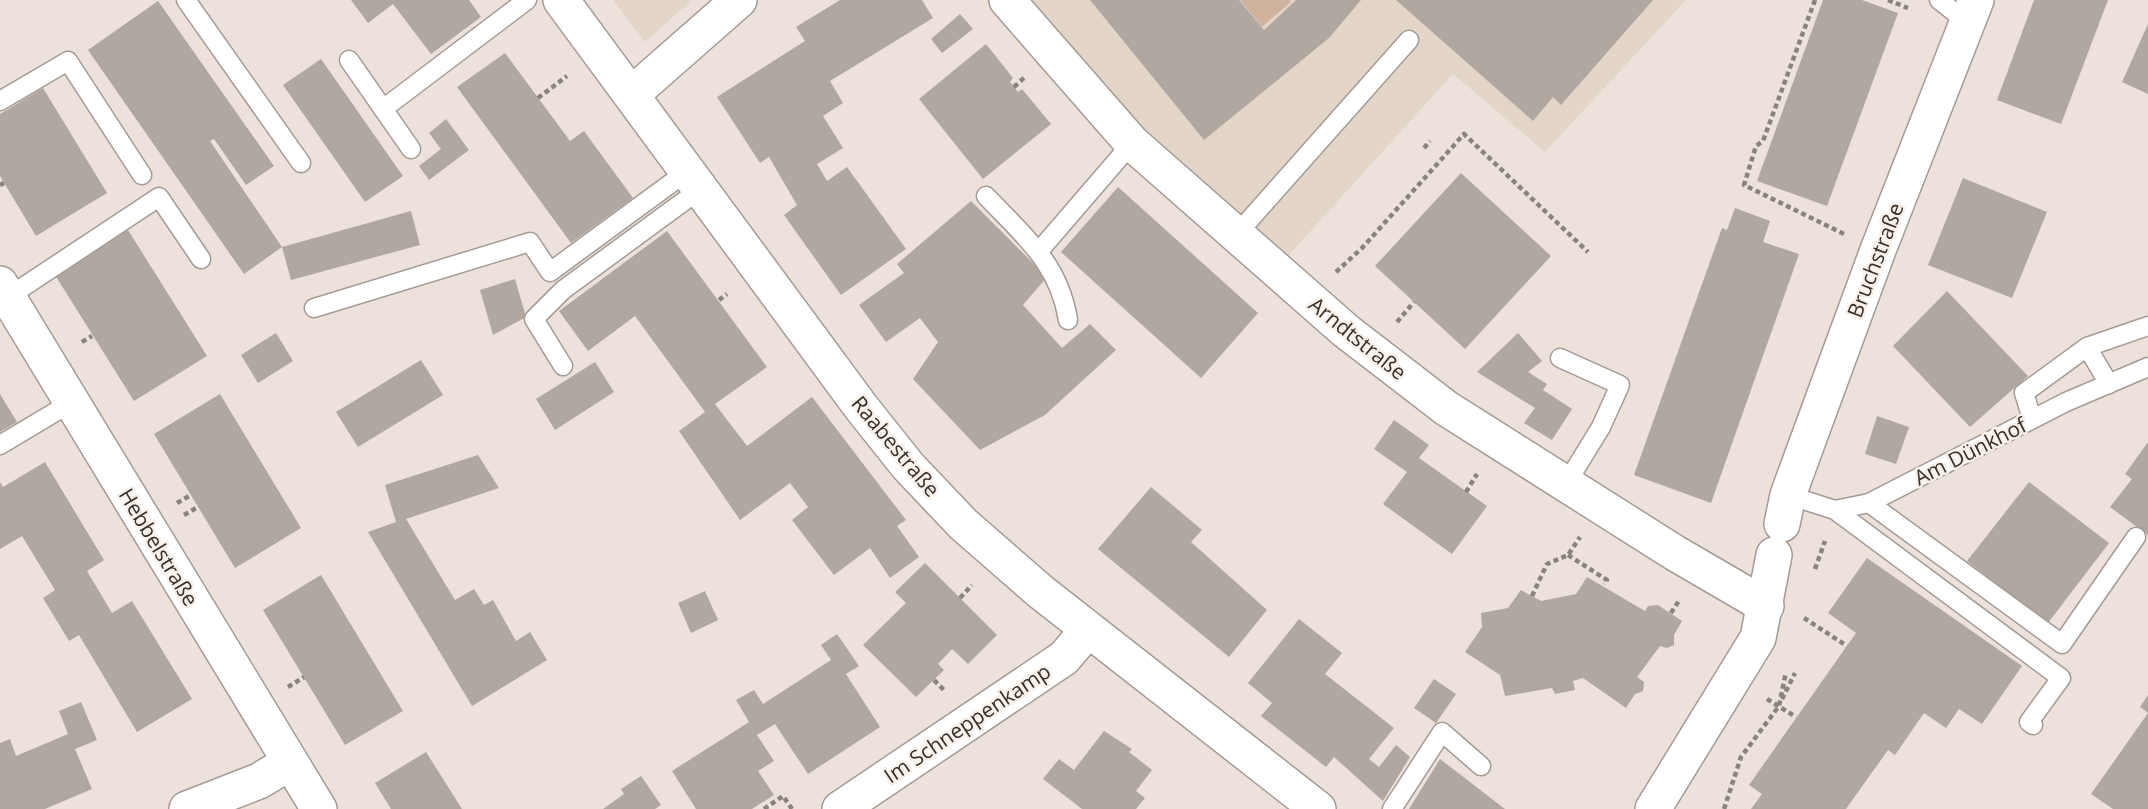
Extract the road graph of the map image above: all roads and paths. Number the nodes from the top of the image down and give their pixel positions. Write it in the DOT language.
graph roads {
  1 [pos="186,0"];
  2 [pos="527,0"];
  3 [pos="561,0"];
  4 [pos="739,0"];
  5 [pos="1007,0"];
  6 [pos="1815,0"];
  7 [pos="1939,0"];
  8 [pos="1971,11"];
  9 [pos="1409,40"];
  10 [pos="349,60"];
  11 [pos="574,72"];
  12 [pos="632,94"];
  13 [pos="538,98"];
  14 [pos="0,101"];
  15 [pos="383,109"];
  16 [pos="1430,141"];
  17 [pos="1132,143"];
  18 [pos="1424,148"];
  19 [pos="411,149"];
  20 [pos="301,163"];
  21 [pos="142,175"];
  22 [pos="695,179"];
  23 [pos="986,196"];
  24 [pos="1236,235"];
  25 [pos="1878,250"];
  26 [pos="1039,251"];
  27 [pos="1588,252"];
  28 [pos="201,259"];
  29 [pos="4,290"];
  30 [pos="1312,301"];
  31 [pos="314,308"];
  32 [pos="1068,320"];
  33 [pos="2148,326"];
  34 [pos="2087,347"];
  35 [pos="1560,358"];
  36 [pos="563,366"];
  37 [pos="2148,367"];
  38 [pos="2109,384"];
  39 [pos="72,401"];
  40 [pos="2032,419"];
  41 [pos="0,445"];
  42 [pos="1566,484"];
  43 [pos="1869,503"];
  44 [pos="1600,505"];
  45 [pos="1835,510"];
  46 [pos="1781,524"];
  47 [pos="2136,537"];
  48 [pos="1568,555"];
  49 [pos="975,582"];
  50 [pos="1604,584"];
  51 [pos="1532,596"];
  52 [pos="960,598"];
  53 [pos="1766,606"];
  54 [pos="1087,631"];
  55 [pos="1847,646"];
  56 [pos="1795,673"];
  57 [pos="1779,706"];
  58 [pos="2033,725"];
  59 [pos="289,762"];
  60 [pos="1481,766"];
  61 [pos="187,809"];
  62 [pos="319,809"];
  63 [pos="764,809"];
  64 [pos="792,809"];
  65 [pos="840,809"];
  66 [pos="1318,809"];
  67 [pos="1392,809"];
  68 [pos="1653,809"];
  1 -- 20 [label="lane"];
  2 -- 15 [label="lane"];
  3 -- 12 [label="street, Raabestraße"];
  4 -- 12 [label="street"];
  5 -- 17 [label="street, Arndtstraße"];
  6 -- 25 [label="path"];
  7 -- 8 [label="lane"];
  8 -- 25 [label="street, Bruchstraße"];
  9 -- 24 [label="lane"];
  10 -- 15 [label="lane"];
  11 -- 13 [label="path"];
  12 -- 22 [label="street, Raabestraße"];
  14 -- 21 [label="lane"];
  15 -- 19 [label="lane"];
  16 -- 18 [label="path"];
  17 -- 24 [label="street, Arndtstraße"];
  17 -- 26 [label="lane"];
  22 -- 31 [label="lane"];
  22 -- 36 [label="lane"];
  22 -- 54 [label="street, Raabestraße"];
  23 -- 26 [label="lane"];
  24 -- 30 [label="street, Arndtstraße"];
  25 -- 46 [label="street, Bruchstraße"];
  26 -- 32 [label="lane"];
  27 -- 30 [label="path"];
  28 -- 29 [label="lane"];
  29 -- 39 [label="street, Hebbelstraße"];
  30 -- 42 [label="street, Arndtstraße"];
  33 -- 34 [label="lane"];
  34 -- 38 [label="lane"];
  34 -- 40 [label="lane"];
  35 -- 42 [label="lane"];
  37 -- 38 [label="lane, Am Dünkhof"];
  38 -- 40 [label="lane, Am Dünkhof"];
  39 -- 41 [label="lane"];
  39 -- 59 [label="street, Hebbelstraße"];
  40 -- 43 [label="lane, Am Dünkhof"];
  42 -- 44 [label="street, Arndtstraße"];
  43 -- 45 [label="lane, Am Dünkhof"];
  43 -- 47 [label="lane"];
  44 -- 48 [label="path"];
  44 -- 53 [label="street, Arndtstraße"];
  45 -- 46 [label="lane, Am Dünkhof"];
  45 -- 58 [label="lane"];
  46 -- 53 [label="street, Bruchstraße"];
  48 -- 50 [label="path"];
  48 -- 51 [label="path"];
  49 -- 52 [label="path"];
  53 -- 55 [label="path"];
  53 -- 68 [label="street, Bruchstraße"];
  54 -- 65 [label="street, Im Schneppenkamp"];
  54 -- 66 [label="street, Raabestraße"];
  56 -- 57 [label="path"];
  59 -- 61 [label="street"];
  59 -- 62 [label="street, Hebbelstraße"];
  60 -- 67 [label="lane"];
  63 -- 64 [label="path"];
}
